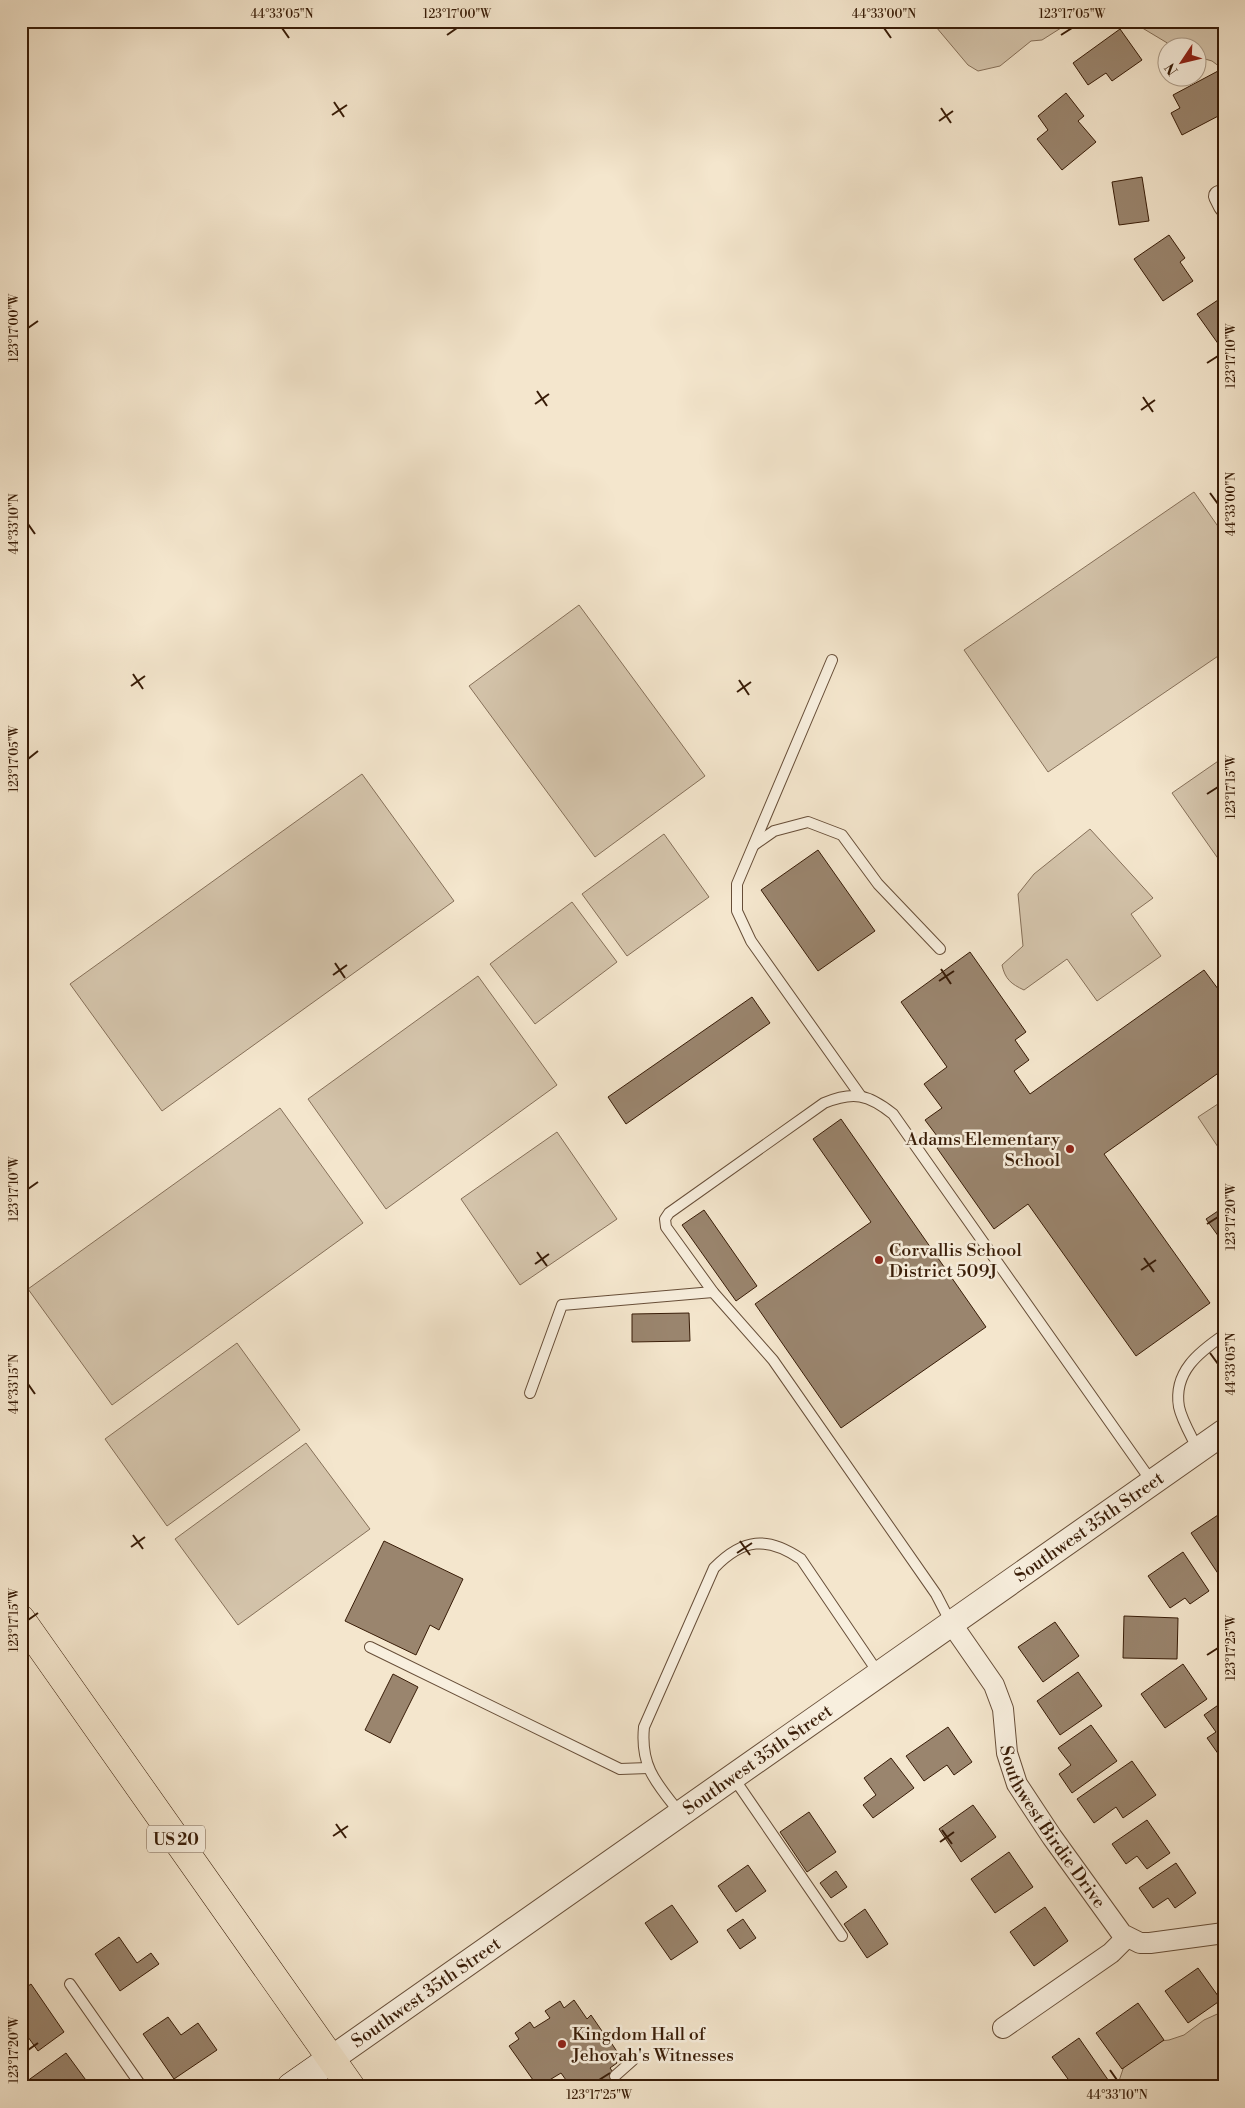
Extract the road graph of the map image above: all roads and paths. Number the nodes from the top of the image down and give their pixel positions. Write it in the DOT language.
graph roads {
  1 [pos="832,660"];
  2 [pos="754,845"];
  3 [pos="940,949"];
  4 [pos="860,1095"];
  5 [pos="713,1292"];
  6 [pos="1224,1335"];
  7 [pos="530,1393"];
  8 [pos="1224,1432"];
  9 [pos="1198,1450"];
  10 [pos="1152,1482"];
  11 [pos="21,1619"];
  12 [pos="951,1623"];
  13 [pos="370,1647"];
  14 [pos="878,1674"];
  15 [pos="648,1768"];
  16 [pos="732,1776"];
  17 [pos="680,1813"];
  18 [pos="1224,1933"];
  19 [pos="842,1936"];
  20 [pos="1126,1938"];
  21 [pos="70,1984"];
  22 [pos="1003,2028"];
  23 [pos="332,2058"];
  24 [pos="633,2060"];
  25 [pos="615,2076"];
  26 [pos="142,2087"];
  27 [pos="291,2087"];
  28 [pos="351,2087"];
  1 -- 2 [label="lane"];
  2 -- 3 [label="lane"];
  2 -- 4 [label="lane"];
  4 -- 5 [label="lane"];
  4 -- 10 [label="lane"];
  5 -- 7 [label="lane"];
  5 -- 12 [label="lane"];
  6 -- 9 [label="lane"];
  8 -- 9 [label="street, Southwest 35th Street"];
  9 -- 10 [label="street, Southwest 35th Street"];
  10 -- 12 [label="street, Southwest 35th Street"];
  11 -- 23 [label="highway, US 20"];
  12 -- 14 [label="street, Southwest 35th Street"];
  12 -- 20 [label="street, Southwest Birdie Drive"];
  13 -- 15 [label="lane"];
  14 -- 15 [label="lane"];
  14 -- 16 [label="street, Southwest 35th Street"];
  15 -- 17 [label="lane"];
  16 -- 17 [label="street, Southwest 35th Street"];
  16 -- 19 [label="lane"];
  17 -- 23 [label="street, Southwest 35th Street"];
  18 -- 20 [label="street"];
  20 -- 22 [label="street"];
  21 -- 26 [label="lane"];
  23 -- 27 [label="main road, Southwest 35th Street"];
  23 -- 28 [label="highway, US 20"];
  24 -- 25 [label="lane"];
}
